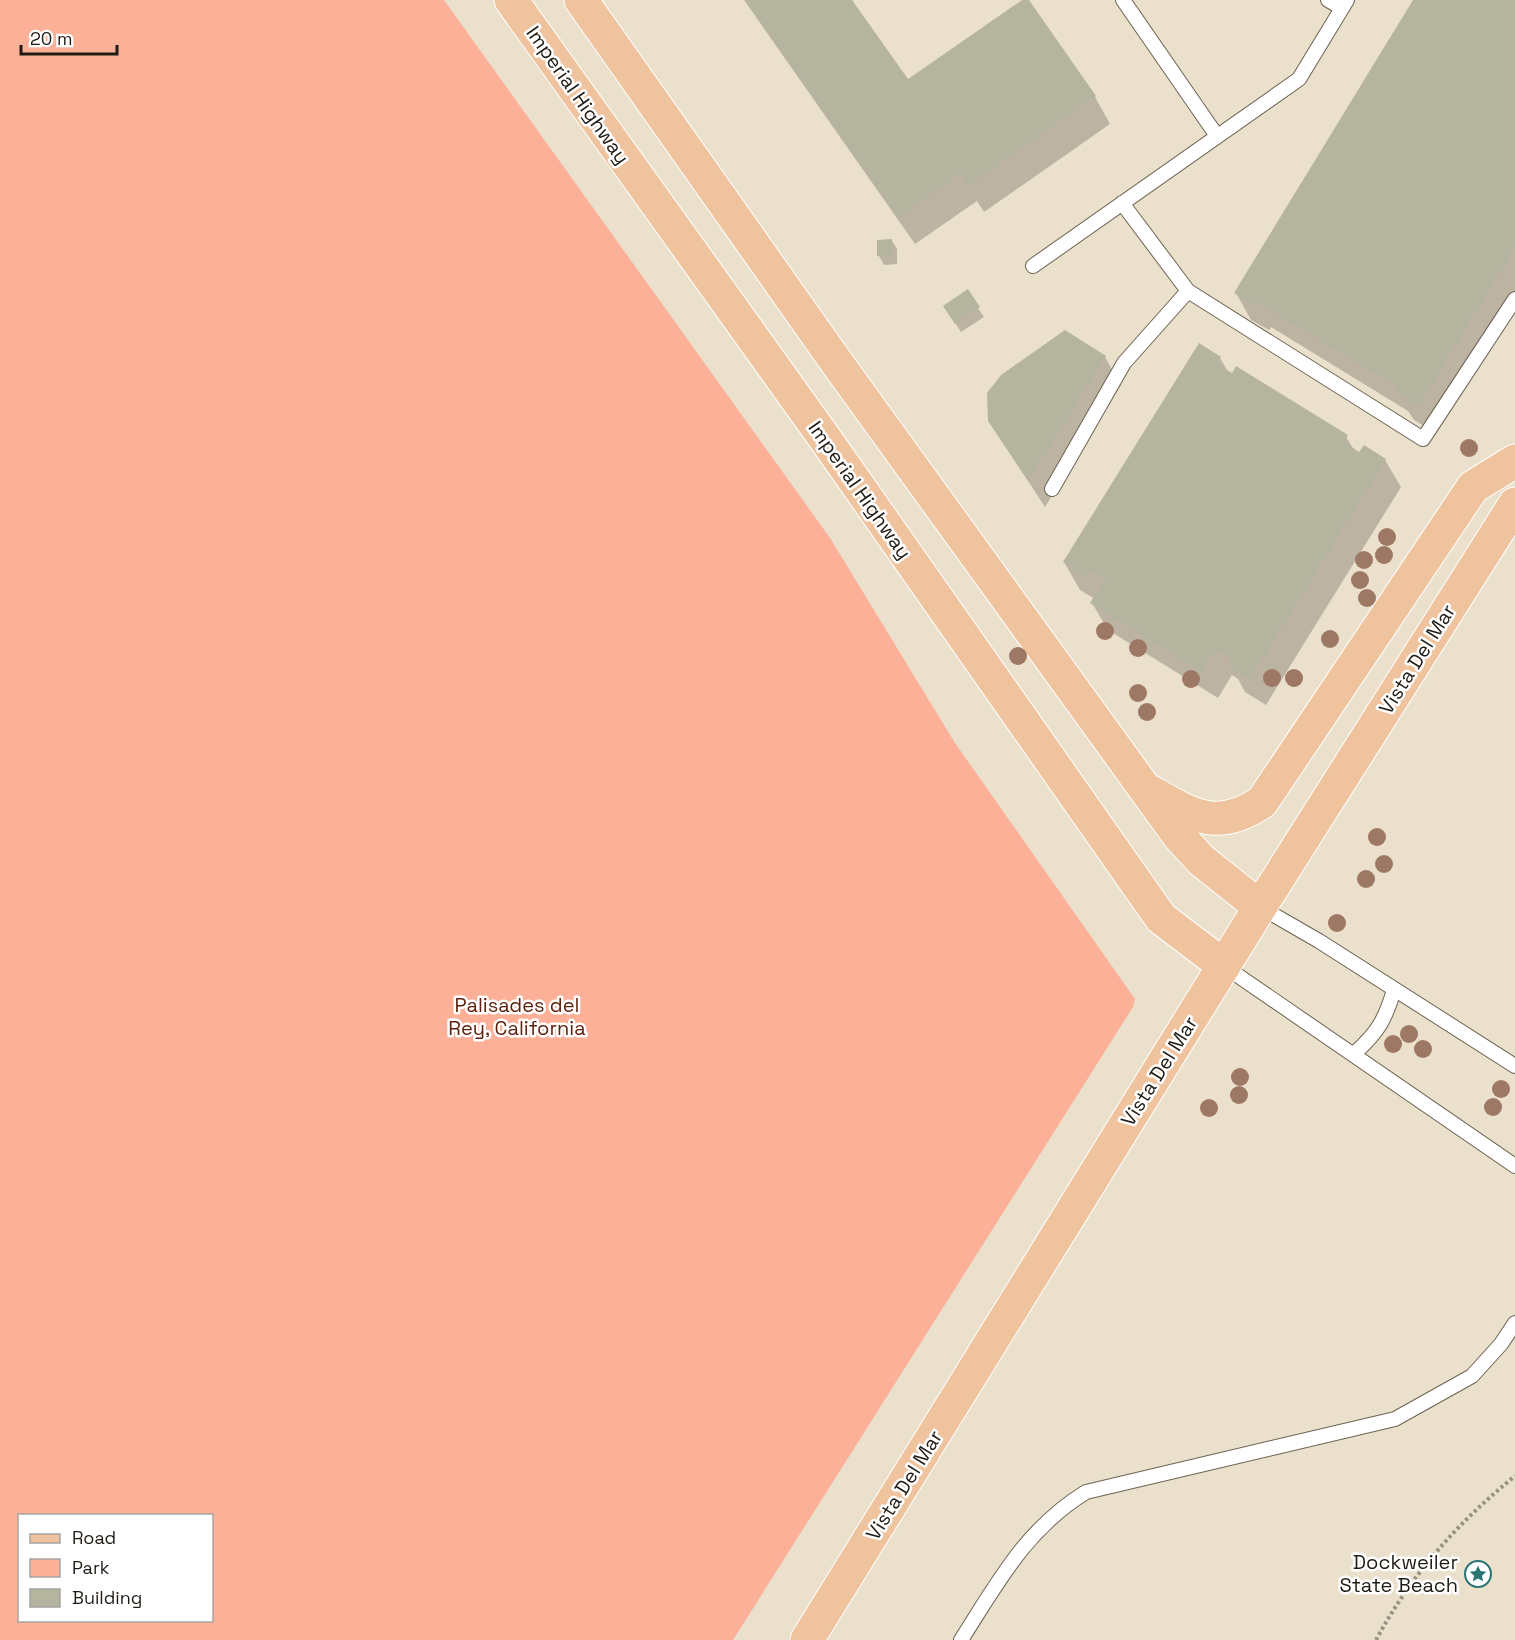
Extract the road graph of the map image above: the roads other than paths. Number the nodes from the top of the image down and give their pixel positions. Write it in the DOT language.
graph roads {
  1 [pos="511,0"];
  2 [pos="581,0"];
  3 [pos="1123,0"];
  4 [pos="1328,0"];
  5 [pos="1344,4"];
  6 [pos="1217,136"];
  7 [pos="1122,203"];
  8 [pos="1033,266"];
  9 [pos="1188,291"];
  10 [pos="1515,299"];
  11 [pos="1515,461"];
  12 [pos="1052,489"];
  13 [pos="1515,504"];
  14 [pos="1142,787"];
  15 [pos="1260,907"];
  16 [pos="1224,966"];
  17 [pos="1394,990"];
  18 [pos="1354,1053"];
  19 [pos="1515,1066"];
  20 [pos="1515,1166"];
  21 [pos="1515,1323"];
  22 [pos="807,1640"];
  23 [pos="961,1640"];
  1 -- 16 [label="main road, Imperial Highway"];
  2 -- 14 [label="main road"];
  3 -- 6 [label="lane"];
  4 -- 5 [label="lane"];
  5 -- 6 [label="lane"];
  6 -- 7 [label="lane"];
  7 -- 8 [label="lane"];
  7 -- 9 [label="lane"];
  9 -- 10 [label="lane"];
  9 -- 12 [label="lane"];
  11 -- 14 [label="main road"];
  13 -- 15 [label="main road, Vista Del Mar"];
  14 -- 15 [label="main road"];
  15 -- 16 [label="main road, Vista Del Mar"];
  15 -- 17 [label="lane"];
  16 -- 18 [label="lane"];
  16 -- 22 [label="main road, Vista Del Mar"];
  17 -- 18 [label="lane"];
  17 -- 19 [label="lane"];
  18 -- 20 [label="lane"];
  21 -- 23 [label="lane"];
}
